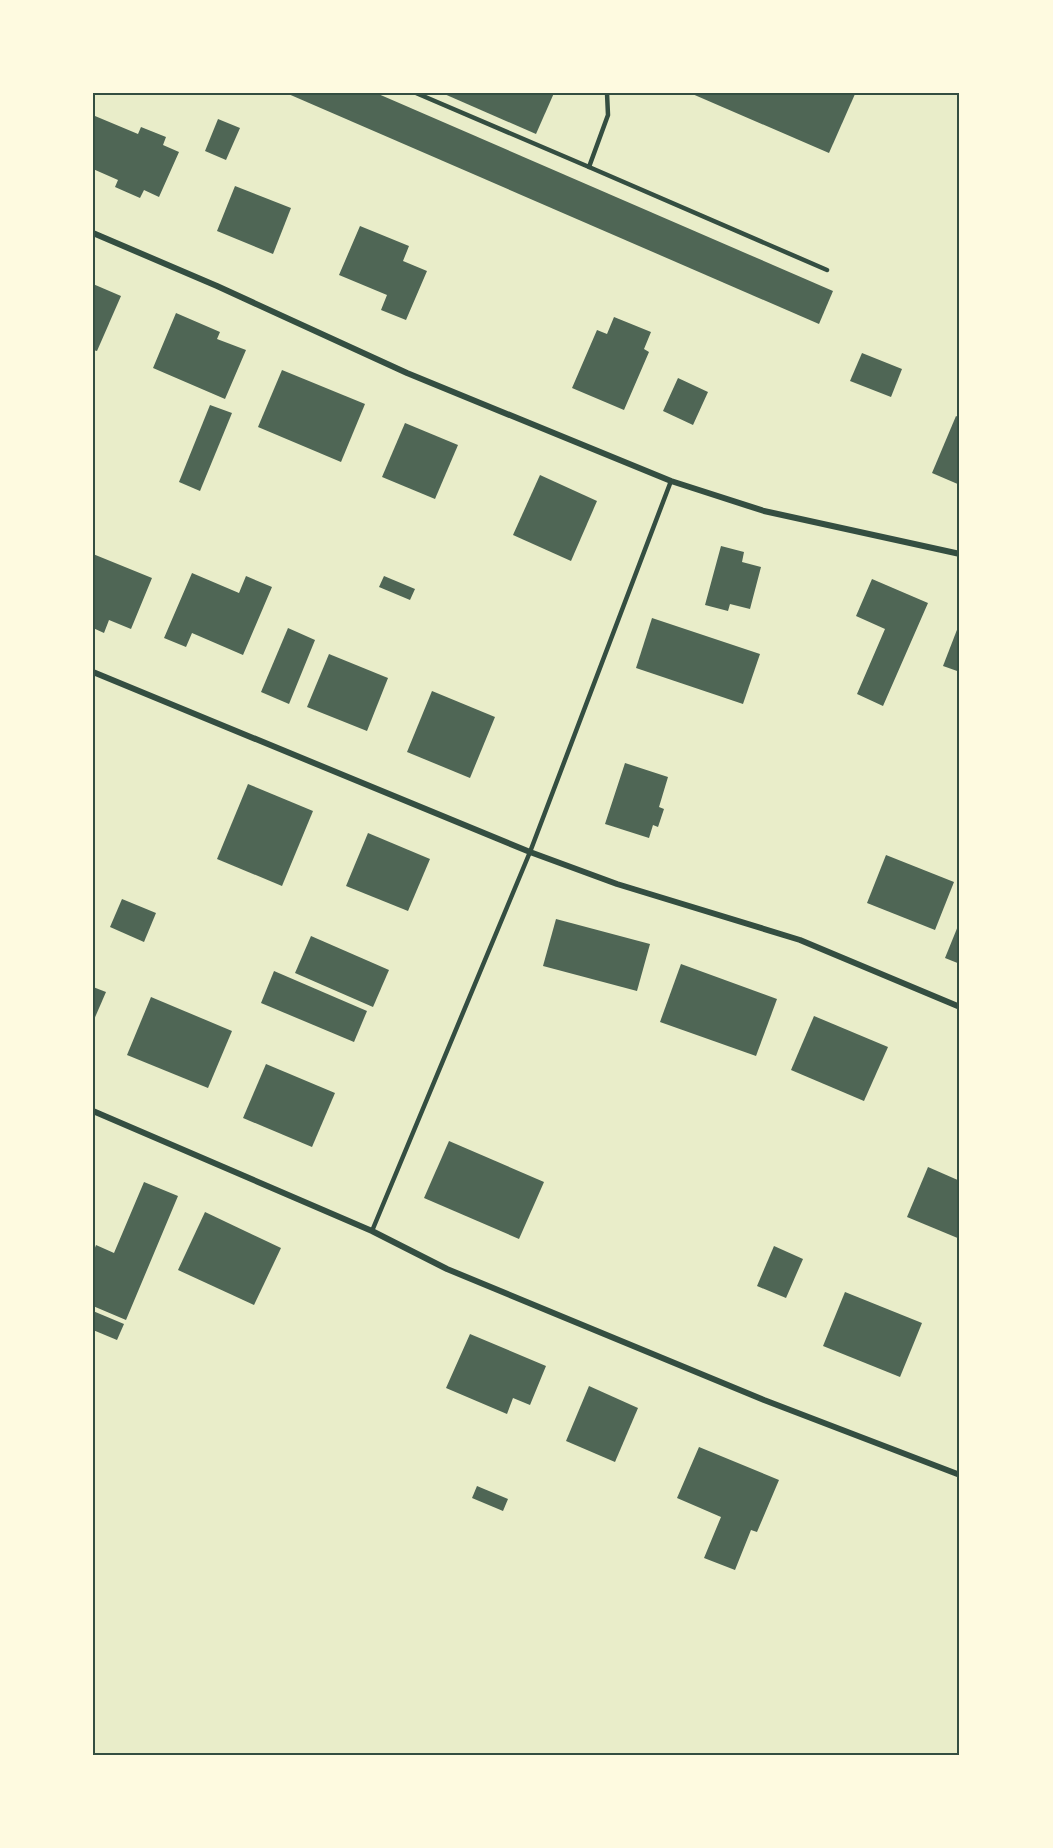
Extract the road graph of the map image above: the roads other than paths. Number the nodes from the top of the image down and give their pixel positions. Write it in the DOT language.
graph roads {
  1 [pos="417,93"];
  2 [pos="607,93"];
  3 [pos="589,167"];
  4 [pos="93,233"];
  5 [pos="827,270"];
  6 [pos="671,481"];
  7 [pos="960,554"];
  8 [pos="93,672"];
  9 [pos="530,852"];
  10 [pos="960,1007"];
  11 [pos="93,1111"];
  12 [pos="372,1231"];
  13 [pos="960,1475"];
  1 -- 3 [label="lane"];
  2 -- 3 [label="lane"];
  3 -- 5 [label="lane"];
  4 -- 6 [label="street"];
  6 -- 7 [label="street"];
  6 -- 9 [label="lane"];
  8 -- 9 [label="street"];
  9 -- 10 [label="street"];
  9 -- 12 [label="lane"];
  11 -- 12 [label="street"];
  12 -- 13 [label="street"];
}
